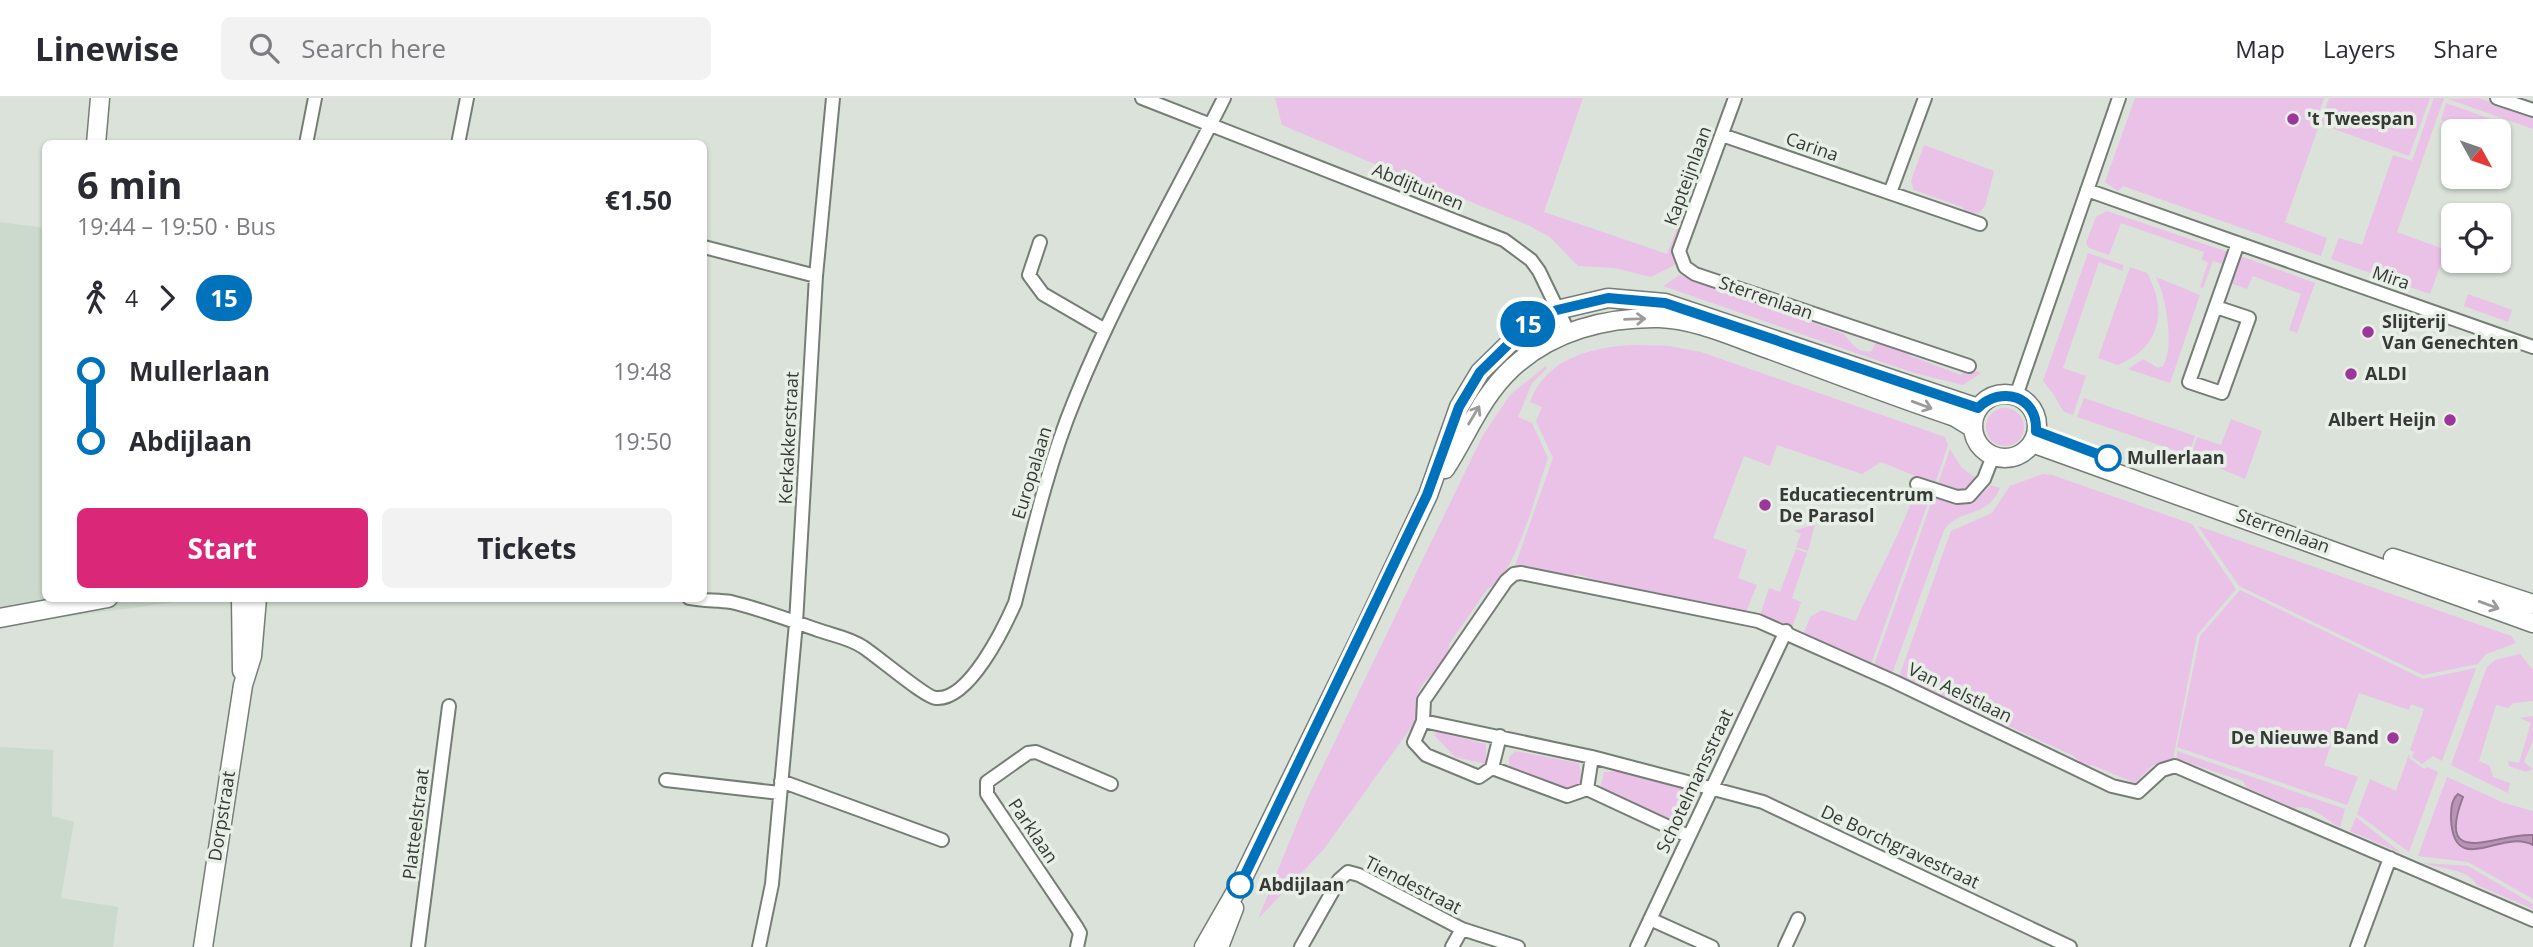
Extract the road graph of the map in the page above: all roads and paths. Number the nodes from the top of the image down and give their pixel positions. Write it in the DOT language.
graph roads {
  1 [pos="100,98"];
  2 [pos="316,98"];
  3 [pos="467,98"];
  4 [pos="833,98"];
  5 [pos="1142,98"];
  6 [pos="1224,98"];
  7 [pos="1735,98"];
  8 [pos="1925,98"];
  9 [pos="2119,98"];
  10 [pos="2497,98"];
  11 [pos="2533,110"];
  12 [pos="1210,125"];
  13 [pos="1722,135"];
  14 [pos="96,140"];
  15 [pos="307,140"];
  16 [pos="459,140"];
  17 [pos="2087,190"];
  18 [pos="1890,193"];
  19 [pos="1980,224"];
  20 [pos="1040,242"];
  21 [pos="2238,243"];
  22 [pos="707,248"];
  23 [pos="1685,267"];
  24 [pos="816,276"];
  25 [pos="2216,307"];
  26 [pos="1557,310"];
  27 [pos="1105,330"];
  28 [pos="1569,332"];
  29 [pos="2533,346"];
  30 [pos="1969,366"];
  31 [pos="2016,396"];
  32 [pos="1978,408"];
  33 [pos="1973,428"];
  34 [pos="2034,437"];
  35 [pos="1993,456"];
  36 [pos="1917,484"];
  37 [pos="1427,495"];
  38 [pos="707,600"];
  39 [pos="76,602"];
  40 [pos="241,602"];
  41 [pos="257,602"];
  42 [pos="2533,604"];
  43 [pos="0,618"];
  44 [pos="796,623"];
  45 [pos="2533,623"];
  46 [pos="1786,631"];
  47 [pos="243,685"];
  48 [pos="449,706"];
  49 [pos="1423,721"];
  50 [pos="1500,736"];
  51 [pos="1592,757"];
  52 [pos="1492,768"];
  53 [pos="666,780"];
  54 [pos="1111,784"];
  55 [pos="1712,786"];
  56 [pos="781,787"];
  57 [pos="1587,789"];
  58 [pos="1688,836"];
  59 [pos="942,840"];
  60 [pos="2390,858"];
  61 [pos="1239,886"];
  62 [pos="1650,919"];
  63 [pos="1798,919"];
  64 [pos="2533,920"];
  65 [pos="1462,929"];
  66 [pos="203,947"];
  67 [pos="418,947"];
  68 [pos="759,947"];
  69 [pos="1077,947"];
  70 [pos="1204,947"];
  71 [pos="1219,947"];
  72 [pos="1301,947"];
  73 [pos="1451,947"];
  74 [pos="1518,947"];
  75 [pos="1637,947"];
  76 [pos="1712,947"];
  77 [pos="1786,947"];
  78 [pos="2070,947"];
  79 [pos="2357,947"];
  1 -- 14 [label="street"];
  2 -- 15 [label="street"];
  3 -- 16 [label="street"];
  4 -- 24 [label="street, Kerkakkerstraat"];
  5 -- 12 [label="street, Abdijtuinen"];
  6 -- 12 [label="street, Europalaan"];
  7 -- 13 [label="street, Kapteijnlaan"];
  8 -- 18 [label="street"];
  9 -- 17 [label="street"];
  10 -- 11 [label="street"];
  12 -- 26 [label="street, Abdijtuinen"];
  12 -- 27 [label="street, Europalaan"];
  13 -- 18 [label="street, Carina"];
  13 -- 23 [label="street, Kapteijnlaan"];
  17 -- 21 [label="street, Mira"];
  17 -- 31 [label="street"];
  18 -- 19 [label="street, Carina"];
  20 -- 27 [label="street"];
  21 -- 25 [label="street"];
  21 -- 29 [label="street, Mira"];
  22 -- 24 [label="street"];
  23 -- 30 [label="street, Sterrenlaan"];
  24 -- 44 [label="street, Kerkakkerstraat"];
  25 -- 25 [label="street"];
  26 -- 28 [label="street, Abdijtuinen"];
  26 -- 32 [label="street, Sterrenlaan"];
  26 -- 37 [label="street"];
  27 -- 44 [label="street, Europalaan"];
  28 -- 33 [label="street, one-way"];
  37 -- 28 [label="street, one-way"];
  31 -- 32 [label="street"];
  31 -- 34 [label="street"];
  32 -- 33 [label="street"];
  33 -- 35 [label="street"];
  34 -- 35 [label="street"];
  34 -- 42 [label="street, Sterrenlaan"];
  34 -- 45 [label="street, Sterrenlaan, one-way"];
  35 -- 36 [label="street"];
  37 -- 61 [label="street"];
  38 -- 44 [label="street, Europalaan"];
  39 -- 43 [label="street"];
  40 -- 47 [label="street, Dorpstraat"];
  41 -- 47 [label="street, Dorpstraat"];
  44 -- 56 [label="street, Kerkakkerstraat"];
  46 -- 49 [label="street, Van Aelstlaan"];
  46 -- 55 [label="street, Schotelmansstraat"];
  46 -- 60 [label="street, Van Aelstlaan"];
  47 -- 66 [label="street, Dorpstraat"];
  48 -- 67 [label="street, Platteelstraat"];
  49 -- 50 [label="street, De Borchgravestraat"];
  49 -- 52 [label="street"];
  50 -- 51 [label="street, De Borchgravestraat"];
  50 -- 52 [label="street"];
  51 -- 55 [label="street, De Borchgravestraat"];
  51 -- 57 [label="street"];
  52 -- 57 [label="street"];
  53 -- 56 [label="street"];
  54 -- 69 [label="street, Parklaan"];
  55 -- 58 [label="street, Schotelmansstraat"];
  55 -- 78 [label="street, De Borchgravestraat"];
  56 -- 59 [label="street"];
  56 -- 68 [label="street, Kerkakkerstraat"];
  57 -- 58 [label="street"];
  58 -- 62 [label="street, Schotelmansstraat"];
  60 -- 64 [label="street, Van Aelstlaan"];
  60 -- 79 [label="street"];
  61 -- 70 [label="street"];
  61 -- 71 [label="street"];
  62 -- 75 [label="street, Schotelmansstraat"];
  62 -- 76 [label="street"];
  63 -- 77 [label="street"];
  65 -- 72 [label="street, Tiendestraat"];
  65 -- 73 [label="street"];
  65 -- 74 [label="street, Tiendestraat"];
}
